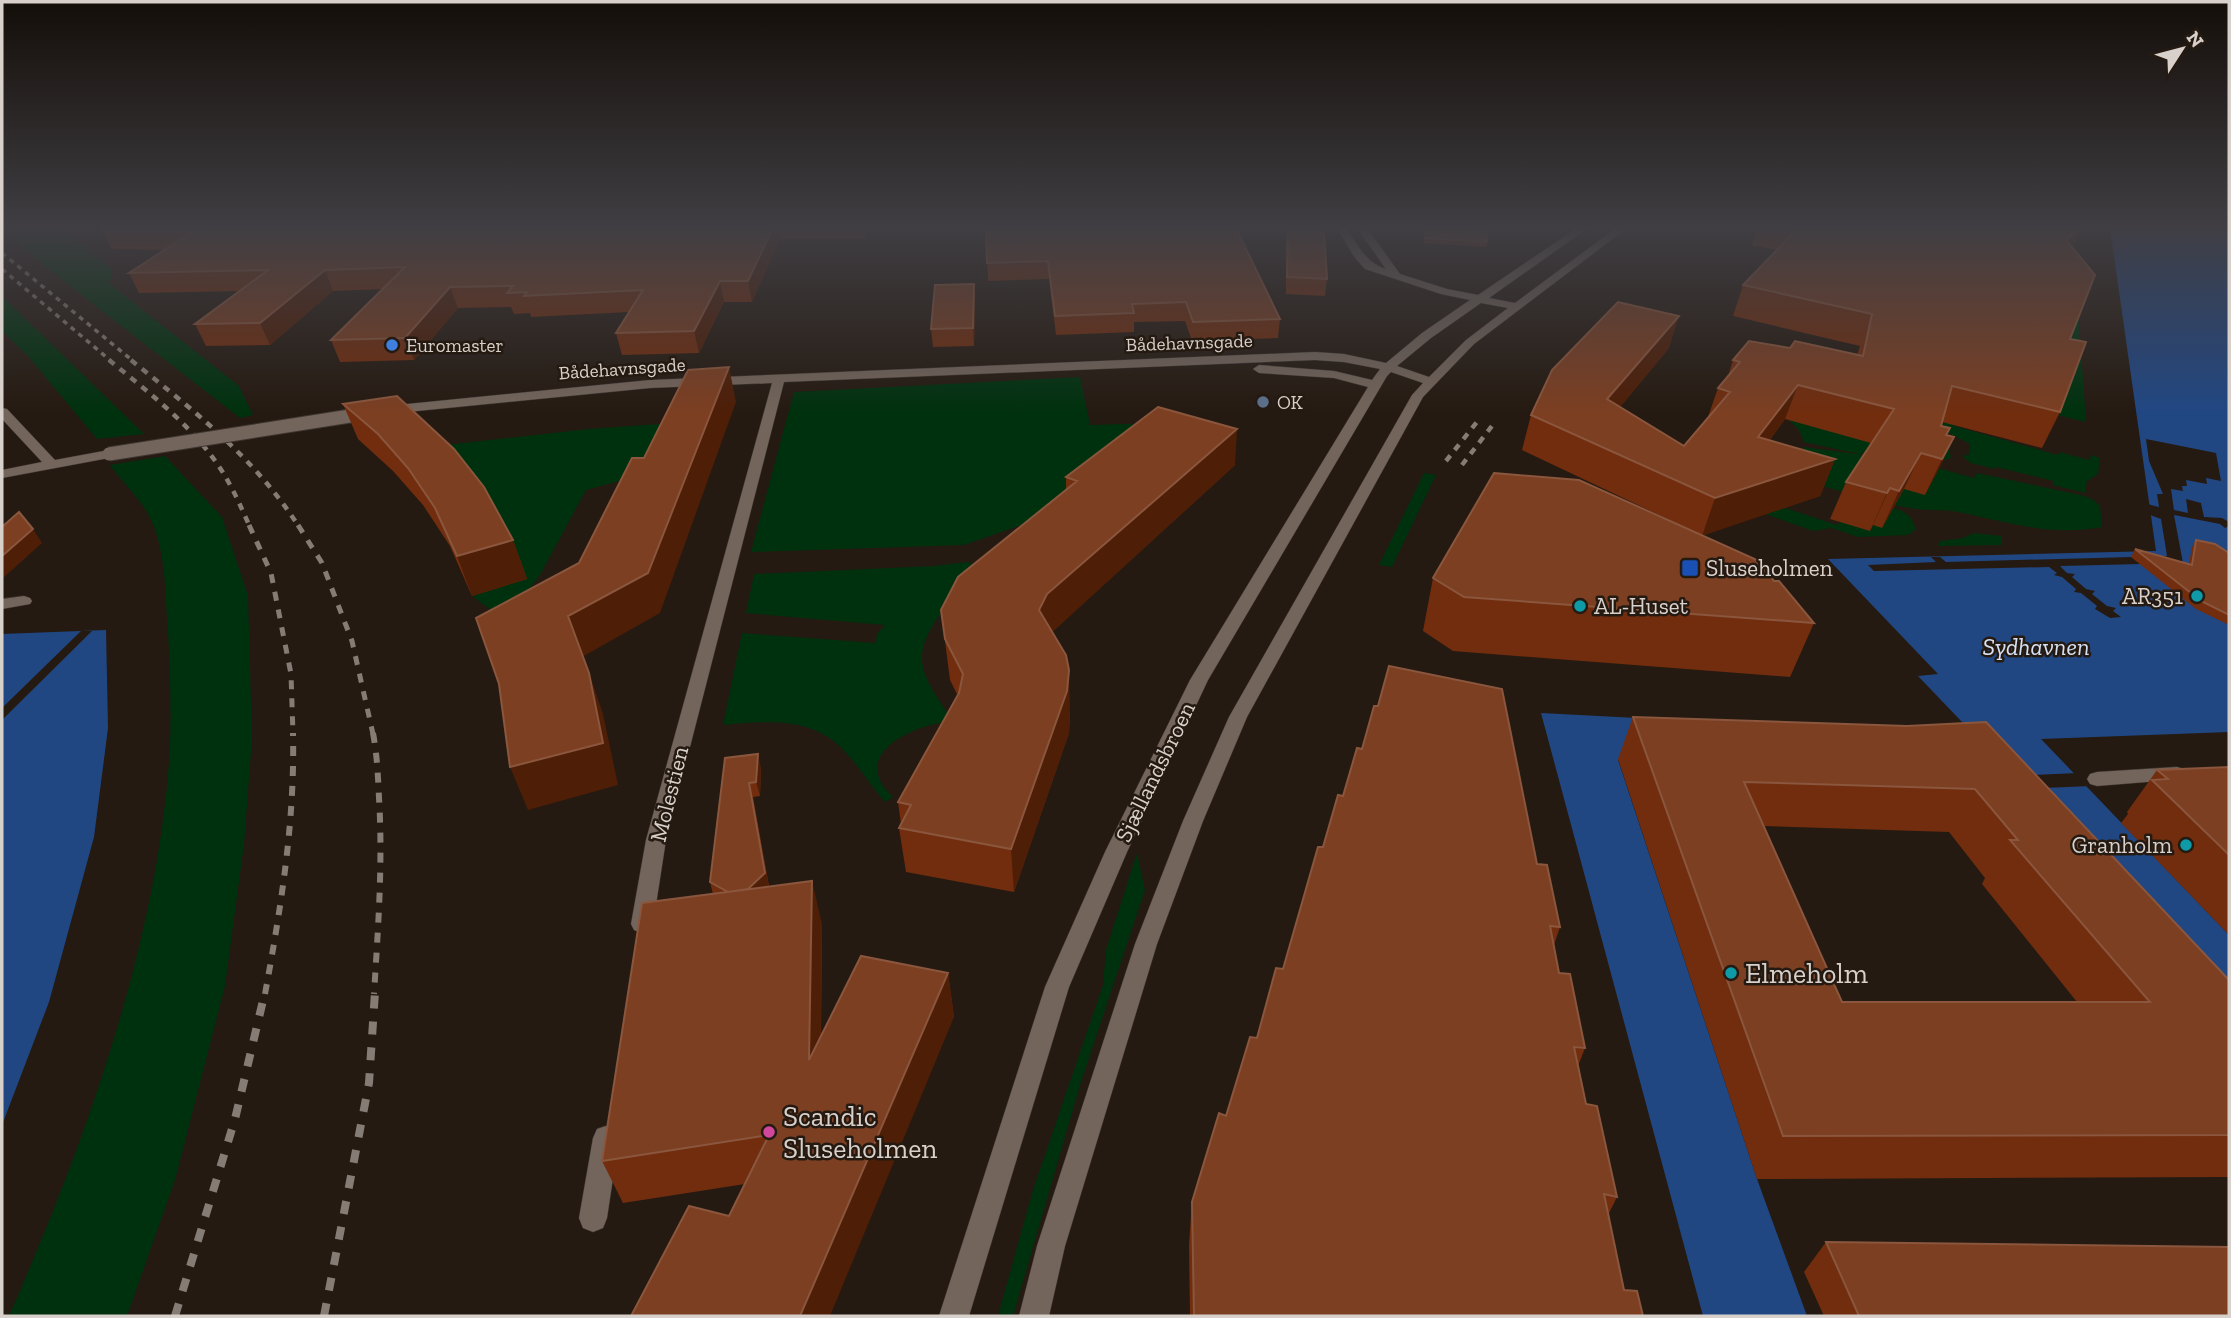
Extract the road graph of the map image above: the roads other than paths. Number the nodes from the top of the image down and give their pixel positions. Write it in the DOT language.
graph roads {
  1 [pos="1434,290"];
  2 [pos="1494,290"];
  3 [pos="1538,290"];
  4 [pos="1479,300"];
  5 [pos="1515,306"];
  6 [pos="1194,361"];
  7 [pos="1382,376"];
  8 [pos="779,377"];
  9 [pos="1430,381"];
  10 [pos="2,412"];
  11 [pos="51,464"];
  12 [pos="2,474"];
  13 [pos="24,601"];
  14 [pos="2,604"];
  15 [pos="2192,774"];
  16 [pos="2097,779"];
  17 [pos="638,951"];
  18 [pos="611,1111"];
  19 [pos="593,1218"];
  20 [pos="954,1316"];
  21 [pos="1034,1316"];
  1 -- 4 [label="street"];
  2 -- 4 [label="street, Sjællandsbroen"];
  3 -- 5 [label="street"];
  4 -- 5 [label="street"];
  4 -- 7 [label="street, Sjællandsbroen"];
  5 -- 9 [label="street"];
  6 -- 7 [label="street, Bådehavnsgade"];
  6 -- 7 [label="street"];
  6 -- 8 [label="street, Bådehavnsgade"];
  7 -- 9 [label="street, Bådehavnsgade"];
  7 -- 20 [label="street, Sjællandsbroen"];
  8 -- 11 [label="street, Bådehavnsgade, bridge"];
  8 -- 17 [label="street, Molestien"];
  9 -- 21 [label="street"];
  10 -- 11 [label="street"];
  11 -- 12 [label="street, Bådehavnsgade"];
  13 -- 14 [label="street"];
  15 -- 16 [label="street"];
  18 -- 19 [label="street"];
}
